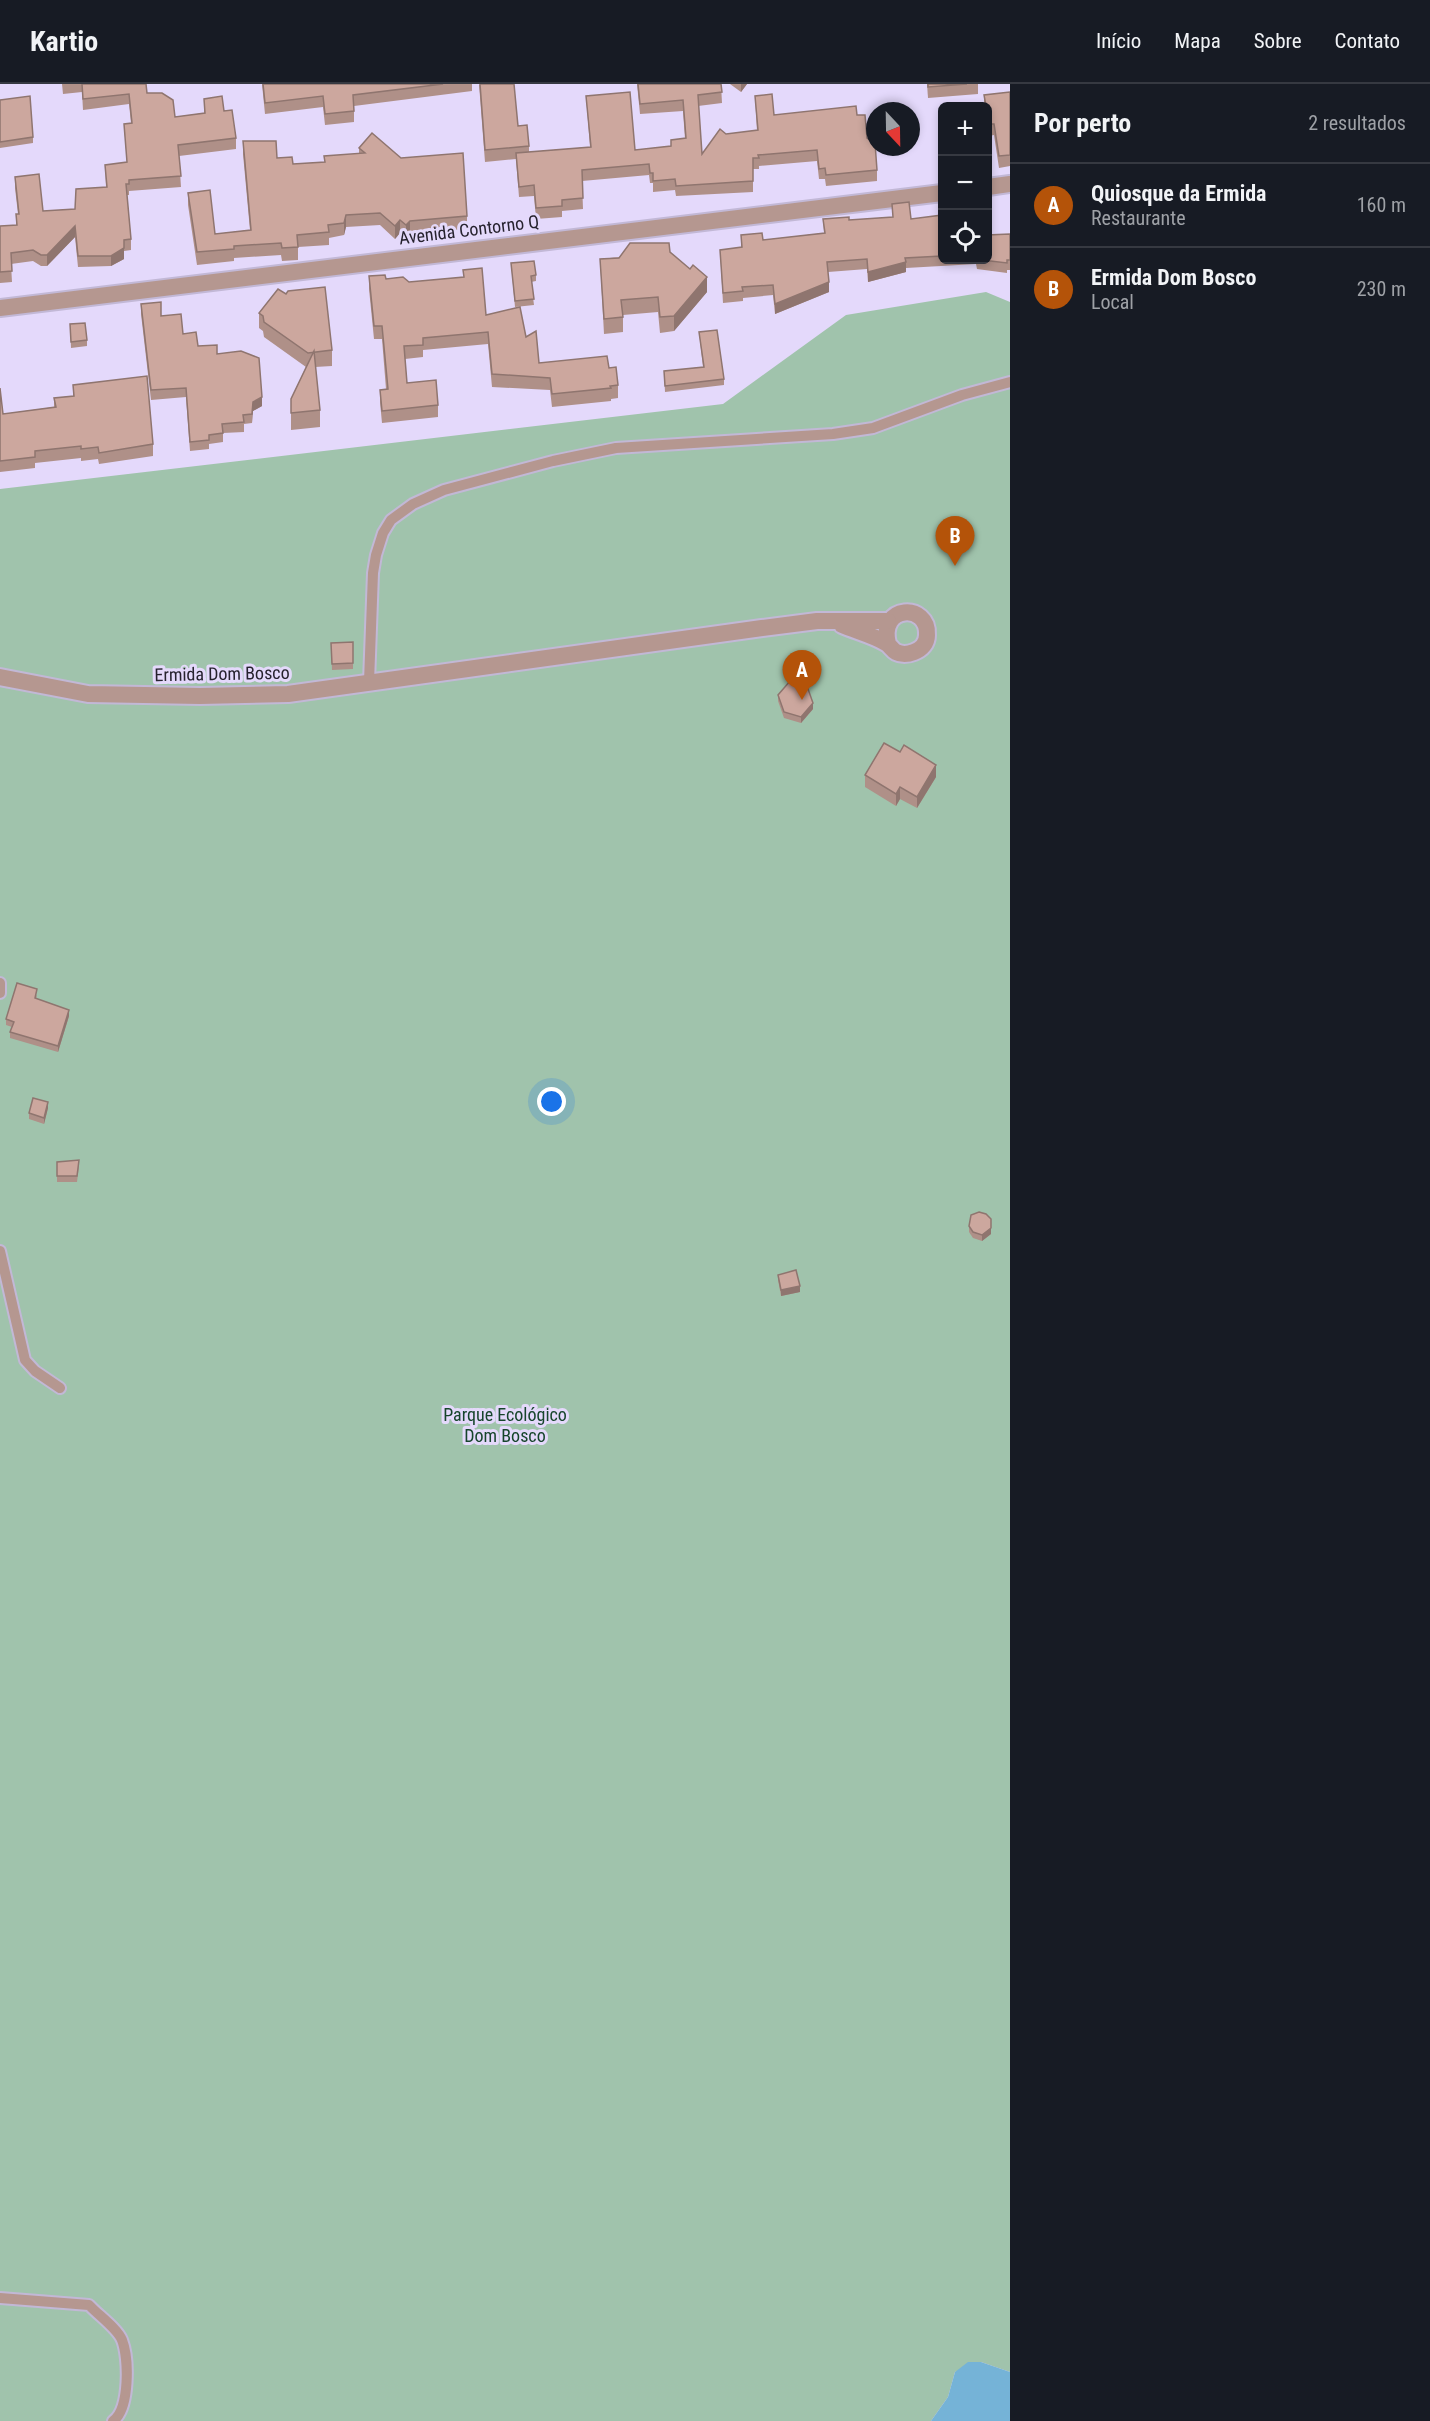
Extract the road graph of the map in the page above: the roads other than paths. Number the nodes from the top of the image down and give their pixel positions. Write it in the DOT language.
graph roads {
  1 [pos="1010,184"];
  2 [pos="992,186"];
  3 [pos="938,193"];
  4 [pos="0,308"];
  5 [pos="1010,382"];
  6 [pos="833,621"];
  7 [pos="888,621"];
  8 [pos="888,644"];
  9 [pos="0,677"];
  10 [pos="369,682"];
  11 [pos="0,983"];
  12 [pos="0,993"];
  13 [pos="0,1251"];
  14 [pos="60,1388"];
  15 [pos="0,2298"];
  16 [pos="113,2421"];
  1 -- 2 [label="street"];
  3 -- 4 [label="street, Avenida Contorno Q"];
  5 -- 10 [label="lane"];
  6 -- 7 [label="street, Ermida Dom Bosco"];
  6 -- 8 [label="street"];
  6 -- 10 [label="street, Ermida Dom Bosco"];
  7 -- 8 [label="street"];
  7 -- 8 [label="street"];
  9 -- 10 [label="street, Ermida Dom Bosco"];
  11 -- 12 [label="lane"];
  13 -- 14 [label="lane"];
  15 -- 16 [label="lane"];
}
